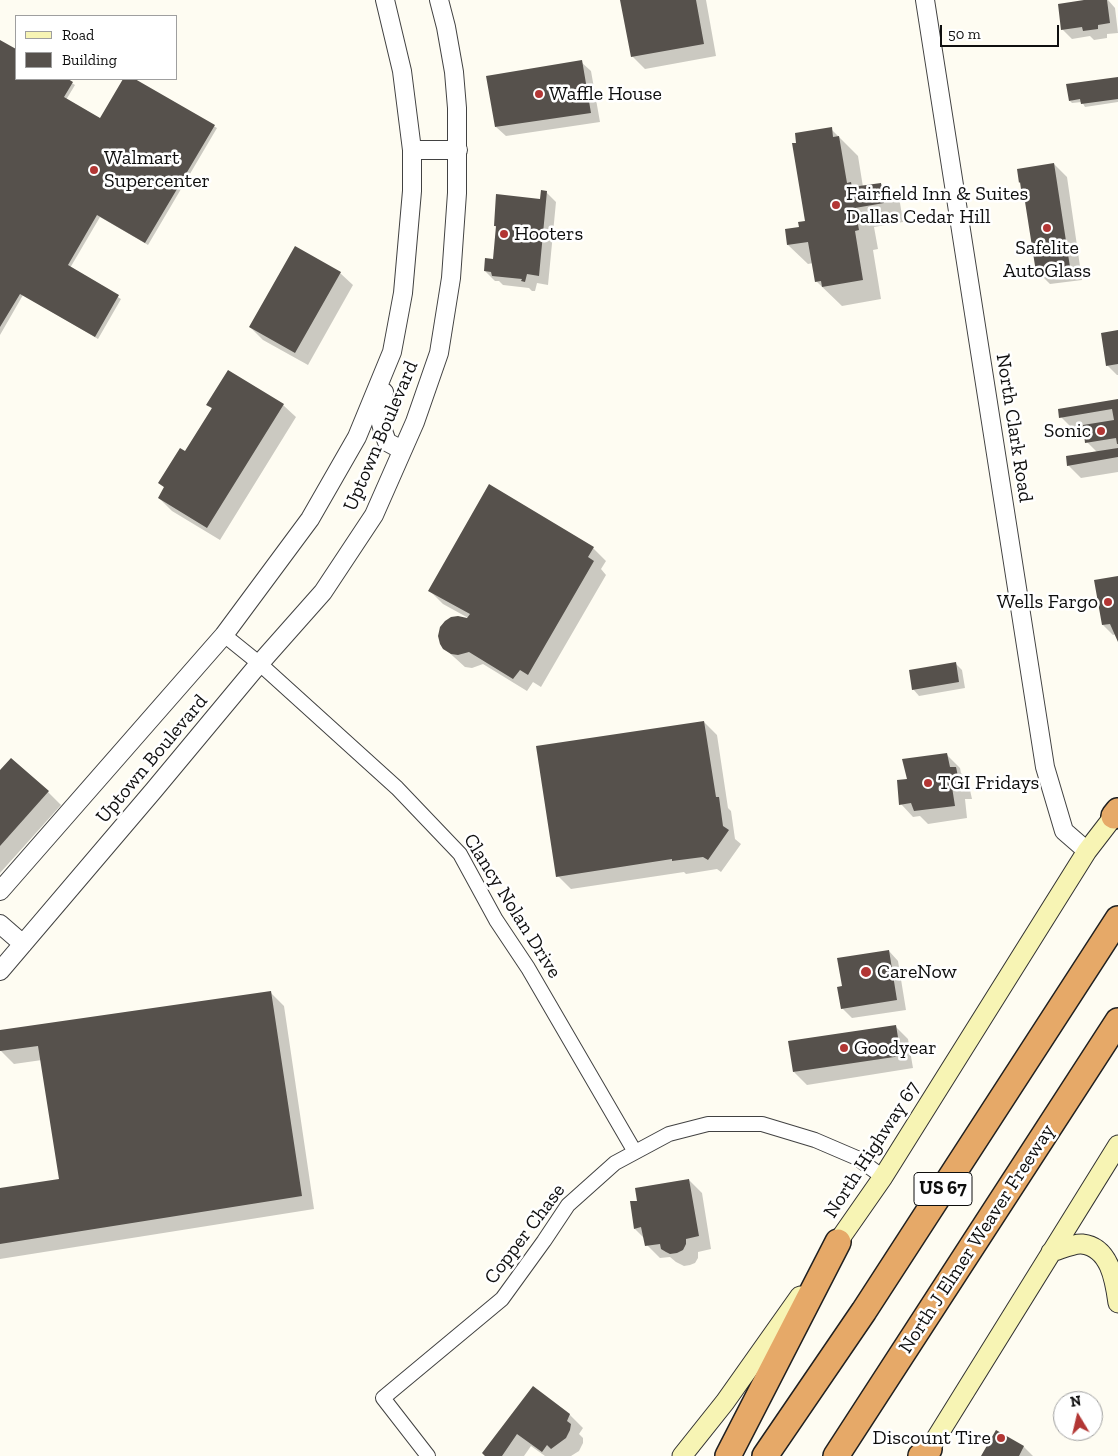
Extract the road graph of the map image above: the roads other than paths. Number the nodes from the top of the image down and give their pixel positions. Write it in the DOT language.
graph roads {
  1 [pos="385,0"];
  2 [pos="439,0"];
  3 [pos="925,0"];
  4 [pos="412,150"];
  5 [pos="458,150"];
  6 [pos="392,352"];
  7 [pos="402,450"];
  8 [pos="224,635"];
  9 [pos="260,664"];
  10 [pos="1117,812"];
  11 [pos="1087,851"];
  12 [pos="0,891"];
  13 [pos="1118,919"];
  14 [pos="0,924"];
  15 [pos="23,944"];
  16 [pos="0,970"];
  17 [pos="1118,1021"];
  18 [pos="1118,1145"];
  19 [pos="635,1152"];
  20 [pos="883,1177"];
  21 [pos="838,1242"];
  22 [pos="1051,1252"];
  23 [pos="1118,1303"];
  24 [pos="925,1454"];
  25 [pos="428,1456"];
  26 [pos="682,1456"];
  27 [pos="728,1456"];
  28 [pos="765,1456"];
  29 [pos="836,1456"];
  1 -- 4 [label="street, Uptown Boulevard"];
  2 -- 5 [label="street, Uptown Boulevard"];
  3 -- 11 [label="street, North Clark Road"];
  4 -- 5 [label="street"];
  4 -- 6 [label="street, Uptown Boulevard"];
  5 -- 7 [label="street, Uptown Boulevard"];
  6 -- 7 [label="street"];
  6 -- 8 [label="street, Uptown Boulevard"];
  7 -- 9 [label="street, Uptown Boulevard"];
  8 -- 9 [label="street, Clancy Nolan Drive"];
  8 -- 12 [label="street, Uptown Boulevard"];
  9 -- 15 [label="street, Uptown Boulevard"];
  9 -- 19 [label="street, Clancy Nolan Drive"];
  10 -- 11 [label="main road, North Highway 67"];
  11 -- 20 [label="main road, North Highway 67"];
  13 -- 28 [label="highway, US 67"];
  14 -- 15 [label="street"];
  15 -- 16 [label="street, Uptown Boulevard"];
  17 -- 29 [label="highway, North J Elmer Weaver Freeway / US 67"];
  18 -- 22 [label="main road"];
  19 -- 20 [label="street, Copper Chase"];
  19 -- 25 [label="street, Copper Chase"];
  20 -- 21 [label="main road, North Highway 67"];
  21 -- 26 [label="main road, North Highway 67"];
  21 -- 27 [label="highway"];
  22 -- 23 [label="main road"];
  22 -- 24 [label="main road"];
}
